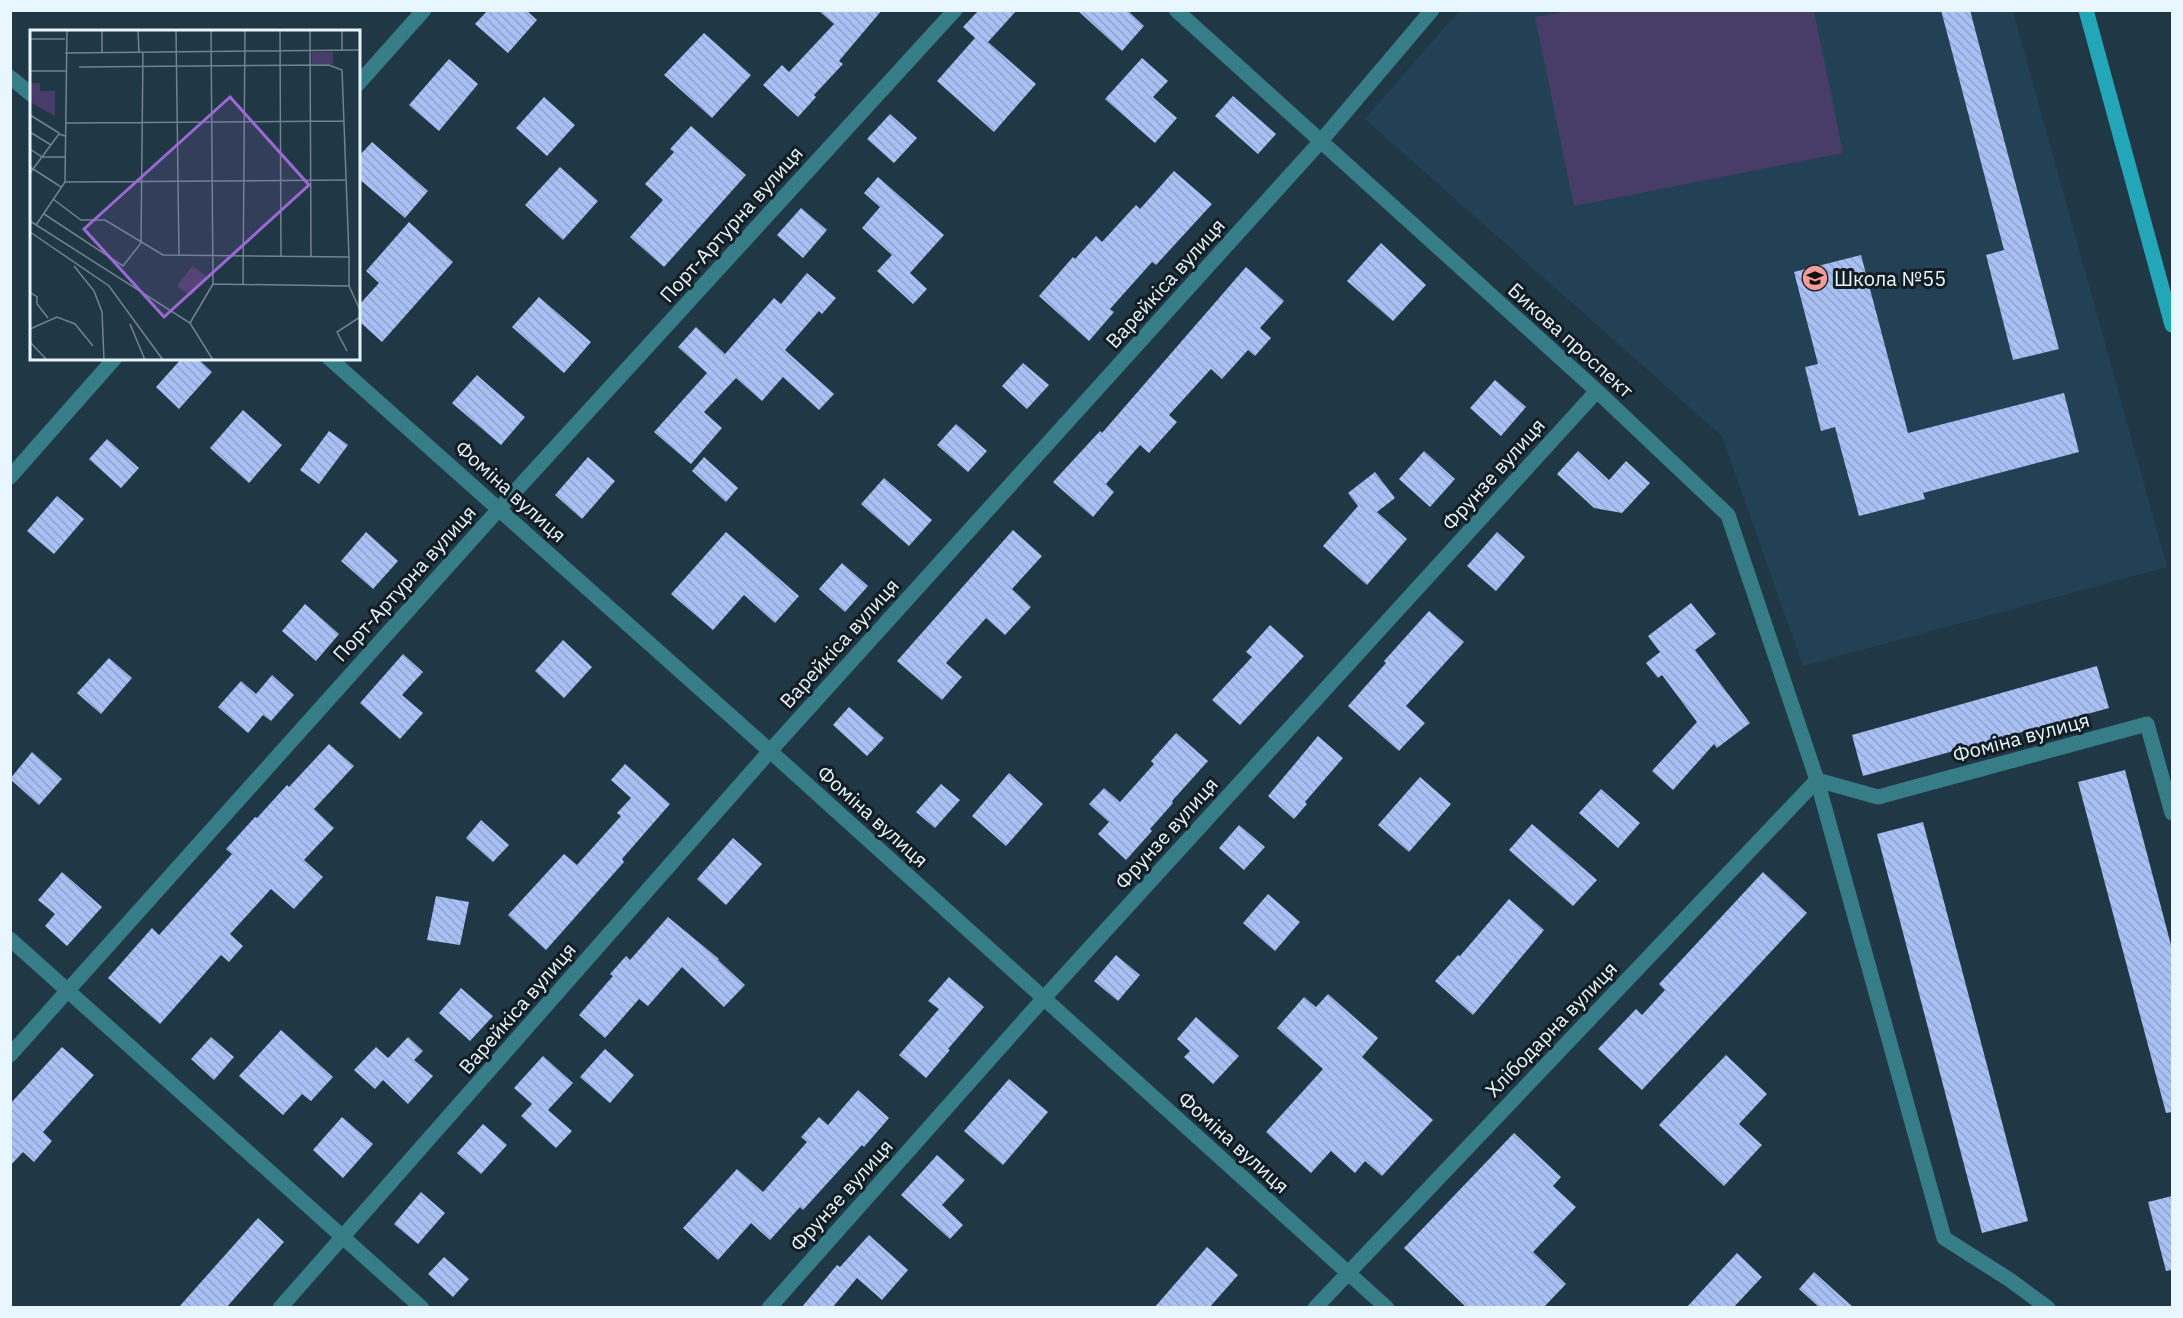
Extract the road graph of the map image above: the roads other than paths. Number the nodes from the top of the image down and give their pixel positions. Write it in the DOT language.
graph roads {
  1 [pos="423,10"];
  2 [pos="955,10"];
  3 [pos="1176,10"];
  4 [pos="1432,10"];
  5 [pos="2086,10"];
  6 [pos="10,77"];
  7 [pos="360,82"];
  8 [pos="30,93"];
  9 [pos="1321,141"];
  10 [pos="2172,325"];
  11 [pos="113,360"];
  12 [pos="331,360"];
  13 [pos="1597,391"];
  14 [pos="10,477"];
  15 [pos="499,509"];
  16 [pos="770,751"];
  17 [pos="1817,780"];
  18 [pos="2172,813"];
  19 [pos="10,939"];
  20 [pos="69,990"];
  21 [pos="1044,998"];
  22 [pos="10,1055"];
  23 [pos="344,1237"];
  24 [pos="1348,1273"];
  25 [pos="280,1308"];
  26 [pos="422,1308"];
  27 [pos="769,1308"];
  28 [pos="1315,1308"];
  29 [pos="1387,1308"];
  30 [pos="2048,1308"];
  1 -- 7 [label="street"];
  2 -- 15 [label="street, Порт-Артурна вулиця"];
  3 -- 9 [label="street, Бикова проспект"];
  4 -- 9 [label="street, Варейкіса вулиця"];
  5 -- 10 [label="street"];
  6 -- 8 [label="street"];
  9 -- 13 [label="street, Бикова проспект"];
  9 -- 16 [label="street, Варейкіса вулиця"];
  11 -- 14 [label="street"];
  12 -- 15 [label="street, Фоміна вулиця"];
  13 -- 17 [label="street, Бикова проспект"];
  13 -- 21 [label="street, Фрунзе вулиця"];
  15 -- 16 [label="street, Фоміна вулиця"];
  15 -- 20 [label="street, Порт-Артурна вулиця"];
  16 -- 21 [label="street, Фоміна вулиця"];
  16 -- 23 [label="street, Варейкіса вулиця"];
  17 -- 18 [label="street, Фоміна вулиця"];
  17 -- 24 [label="street, Хлібодарна вулиця"];
  17 -- 30 [label="street, Бикова проспект"];
  19 -- 20 [label="street"];
  20 -- 22 [label="street, Порт-Артурна вулиця"];
  20 -- 23 [label="street"];
  21 -- 24 [label="street, Фоміна вулиця"];
  21 -- 27 [label="street, Фрунзе вулиця"];
  23 -- 25 [label="street, Варейкіса вулиця"];
  23 -- 26 [label="street"];
  24 -- 28 [label="street, Хлібодарна вулиця"];
  24 -- 29 [label="street, Фоміна вулиця"];
}
